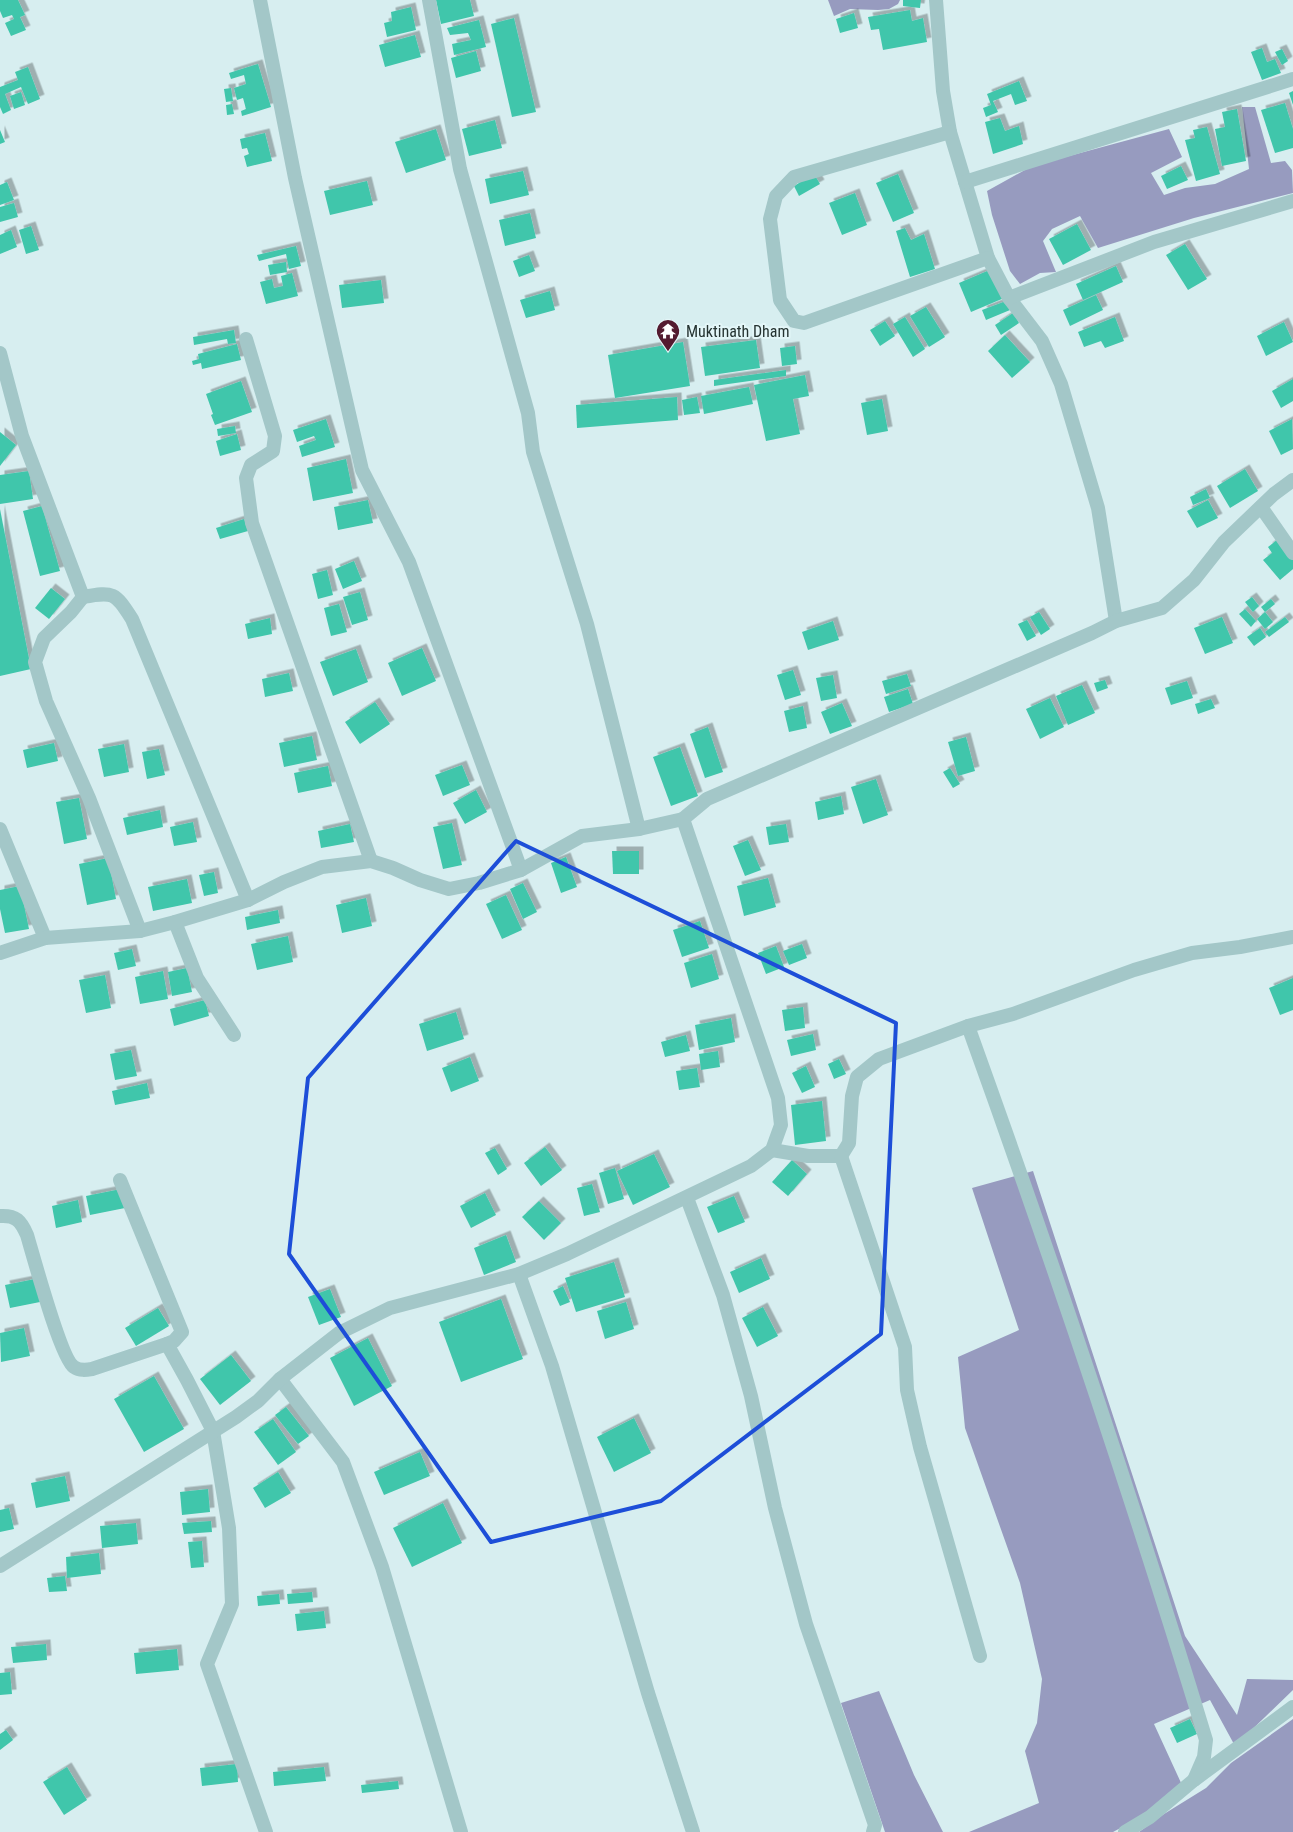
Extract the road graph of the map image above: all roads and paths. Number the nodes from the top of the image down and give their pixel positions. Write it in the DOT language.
graph roads {
  1 [pos="260,0"];
  2 [pos="429,0"];
  3 [pos="936,0"];
  4 [pos="1293,78"];
  5 [pos="950,132"];
  6 [pos="965,182"];
  7 [pos="1293,200"];
  8 [pos="988,258"];
  9 [pos="1009,298"];
  10 [pos="246,339"];
  11 [pos="0,353"];
  12 [pos="1293,480"];
  13 [pos="1261,507"];
  14 [pos="1293,553"];
  15 [pos="83,598"];
  16 [pos="1116,621"];
  17 [pos="683,819"];
  18 [pos="0,829"];
  19 [pos="639,829"];
  20 [pos="371,861"];
  21 [pos="521,870"];
  22 [pos="248,900"];
  23 [pos="175,922"];
  24 [pos="140,930"];
  25 [pos="1293,937"];
  26 [pos="45,938"];
  27 [pos="0,953"];
  28 [pos="968,1026"];
  29 [pos="234,1035"];
  30 [pos="772,1150"];
  31 [pos="841,1156"];
  32 [pos="120,1180"];
  33 [pos="687,1198"];
  34 [pos="0,1216"];
  35 [pos="519,1274"];
  36 [pos="167,1344"];
  37 [pos="280,1379"];
  38 [pos="213,1431"];
  39 [pos="0,1566"];
  40 [pos="980,1656"];
  41 [pos="1293,1707"];
  42 [pos="1194,1780"];
  43 [pos="876,1829"];
  44 [pos="266,1832"];
  45 [pos="461,1832"];
  46 [pos="693,1832"];
  47 [pos="1126,1832"];
  1 -- 21 [label="street"];
  2 -- 19 [label="street"];
  3 -- 5 [label="street"];
  4 -- 6 [label="street"];
  5 -- 6 [label="street"];
  5 -- 8 [label="street"];
  6 -- 8 [label="street"];
  7 -- 9 [label="street"];
  8 -- 9 [label="street"];
  9 -- 16 [label="street"];
  10 -- 20 [label="street"];
  11 -- 15 [label="street"];
  12 -- 13 [label="street"];
  13 -- 14 [label="street"];
  13 -- 16 [label="street"];
  15 -- 22 [label="street"];
  15 -- 24 [label="street"];
  16 -- 17 [label="street"];
  17 -- 19 [label="street"];
  17 -- 30 [label="street"];
  18 -- 26 [label="street"];
  19 -- 21 [label="street"];
  20 -- 21 [label="street"];
  20 -- 22 [label="street"];
  22 -- 23 [label="street"];
  23 -- 24 [label="street"];
  23 -- 29 [label="street"];
  24 -- 26 [label="street"];
  25 -- 28 [label="street"];
  26 -- 27 [label="street"];
  28 -- 31 [label="street"];
  28 -- 42 [label="street"];
  30 -- 31 [label="street"];
  30 -- 33 [label="street"];
  31 -- 40 [label="street"];
  32 -- 36 [label="street"];
  33 -- 35 [label="street"];
  33 -- 43 [label="street"];
  34 -- 36 [label="street"];
  35 -- 37 [label="street"];
  35 -- 46 [label="street"];
  36 -- 38 [label="street"];
  37 -- 38 [label="street"];
  37 -- 45 [label="street"];
  38 -- 39 [label="street"];
  38 -- 44 [label="street"];
  41 -- 42 [label="street"];
  42 -- 47 [label="street"];
}
